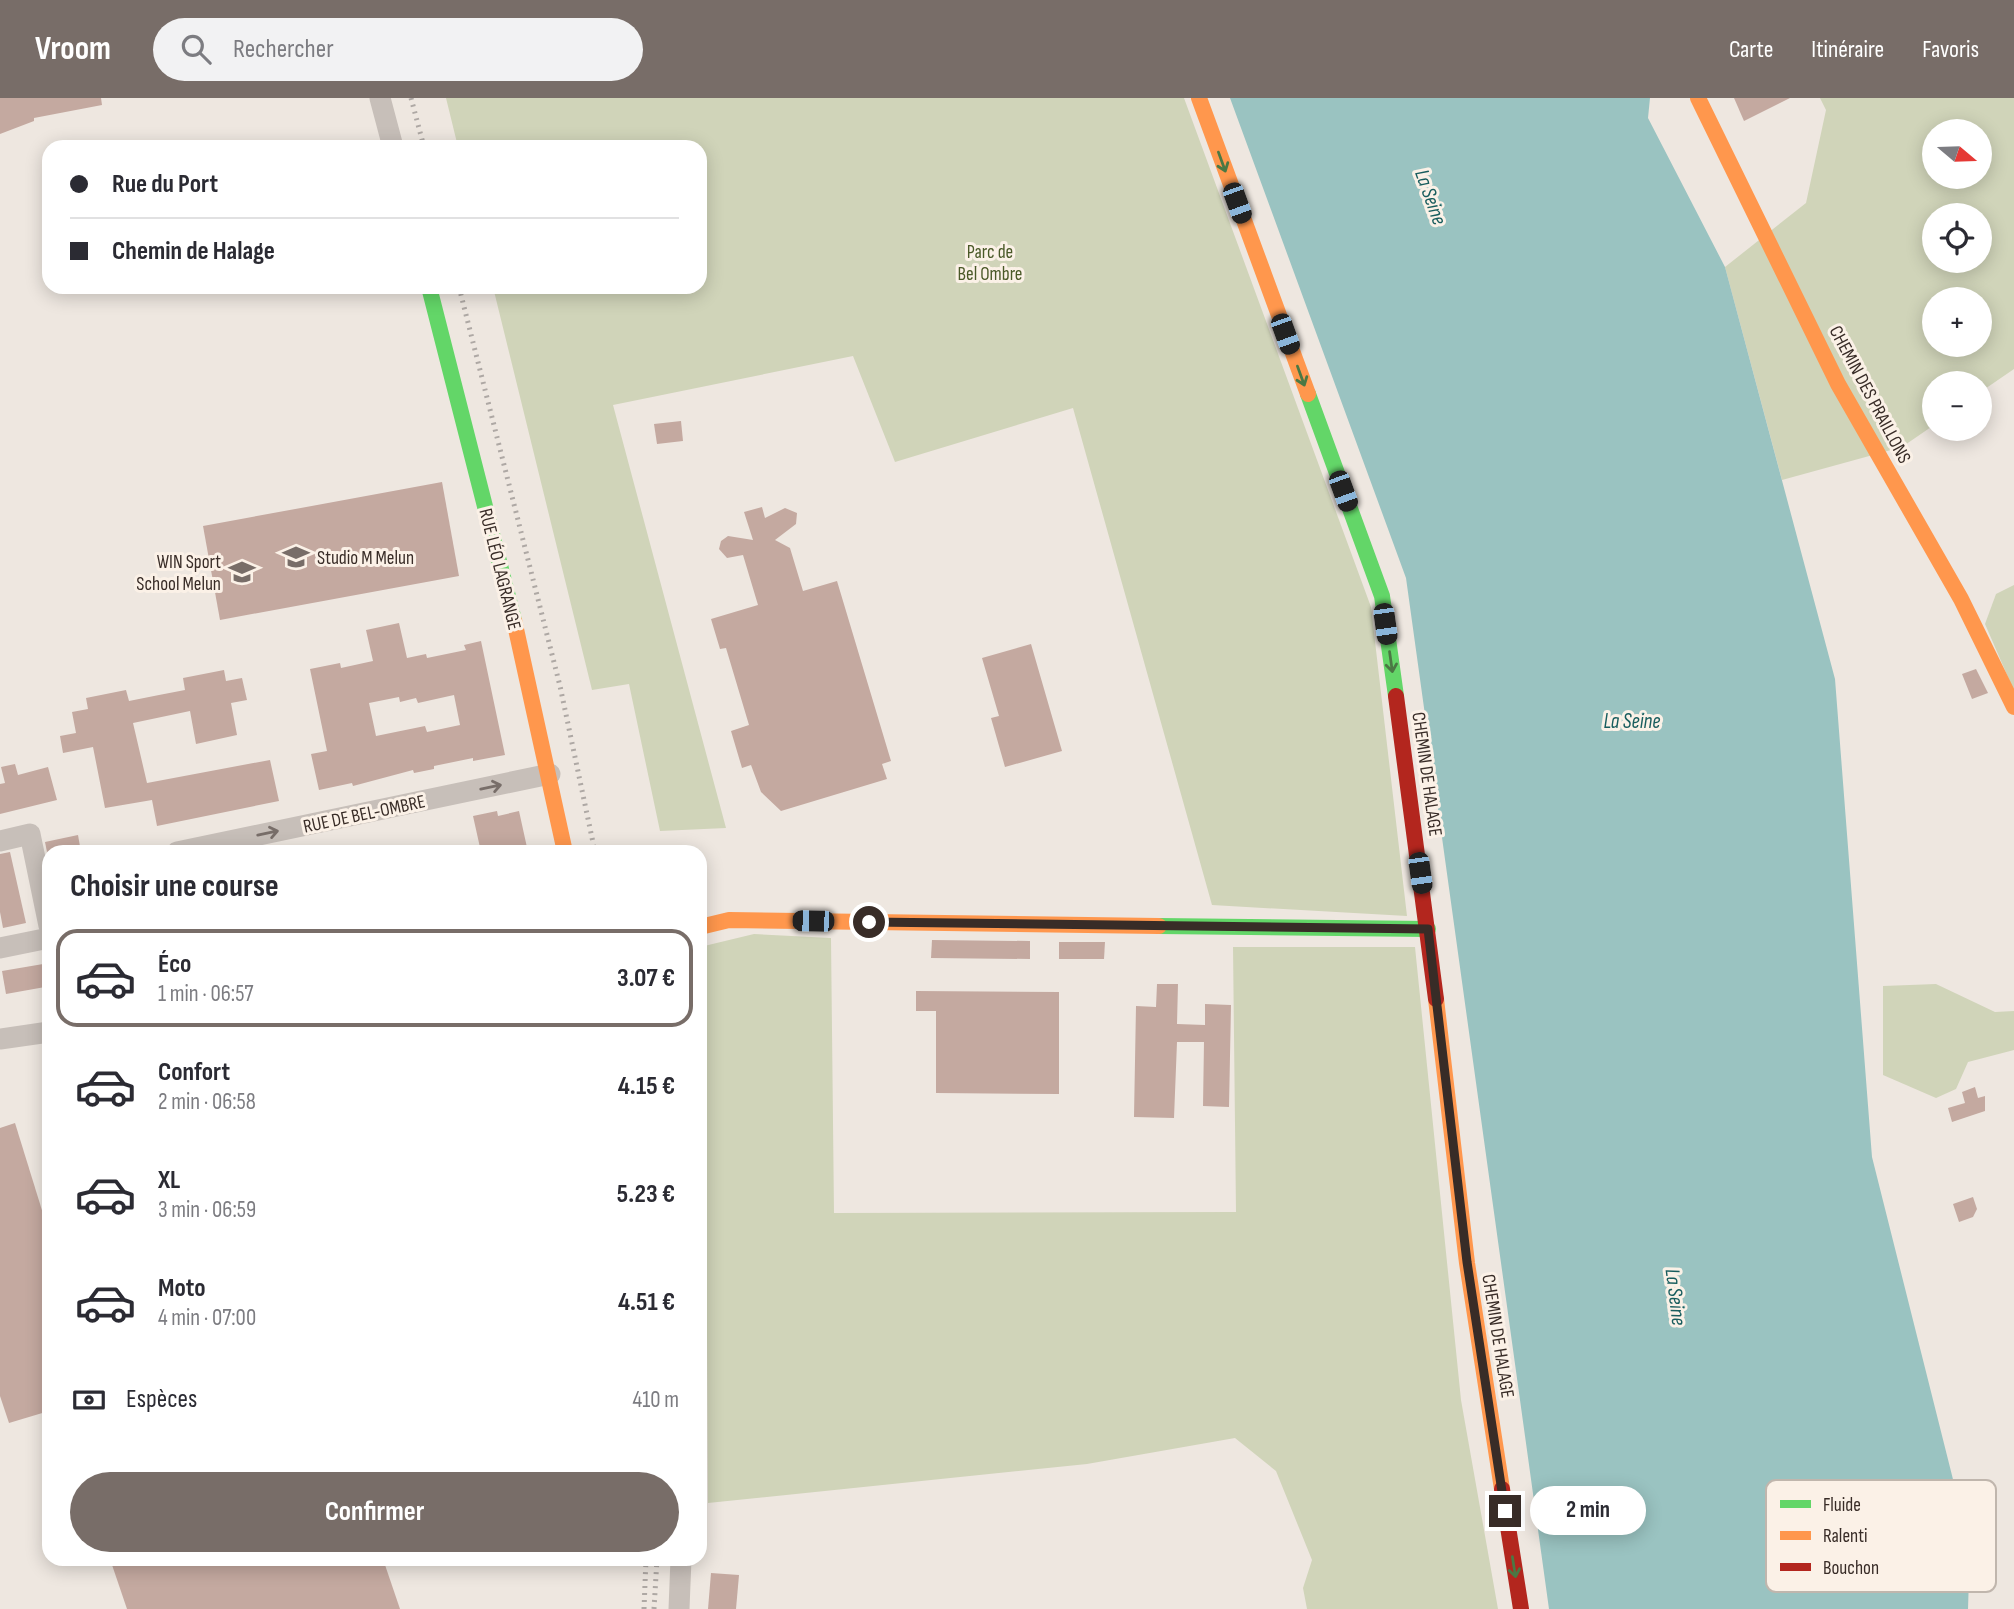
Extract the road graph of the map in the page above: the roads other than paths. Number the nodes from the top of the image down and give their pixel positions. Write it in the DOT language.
graph roads {
  1 [pos="380,98"];
  2 [pos="1199,98"];
  3 [pos="1698,98"];
  4 [pos="391,140"];
  5 [pos="431,294"];
  6 [pos="2014,706"];
  7 [pos="550,774"];
  8 [pos="0,841"];
  9 [pos="210,845"];
  10 [pos="564,845"];
  11 [pos="42,892"];
  12 [pos="707,925"];
  13 [pos="1428,929"];
  14 [pos="42,939"];
  15 [pos="0,948"];
  16 [pos="42,1033"];
  17 [pos="0,1040"];
  18 [pos="681,1566"];
  19 [pos="679,1609"];
  20 [pos="1521,1609"];
  1 -- 4 [label="street"];
  2 -- 13 [label="street, CHEMIN DE HALAGE, one-way"];
  3 -- 6 [label="street, CHEMIN DES PRAILLONS"];
  5 -- 7 [label="street, RUE LÉO LAGRANGE"];
  9 -- 7 [label="street, RUE DE BEL-OMBRE, one-way"];
  7 -- 10 [label="street, RUE LÉO LAGRANGE"];
  8 -- 11 [label="street"];
  12 -- 13 [label="street"];
  13 -- 20 [label="street, CHEMIN DE HALAGE, one-way"];
  14 -- 15 [label="street"];
  16 -- 17 [label="street"];
  18 -- 19 [label="street"];
}
